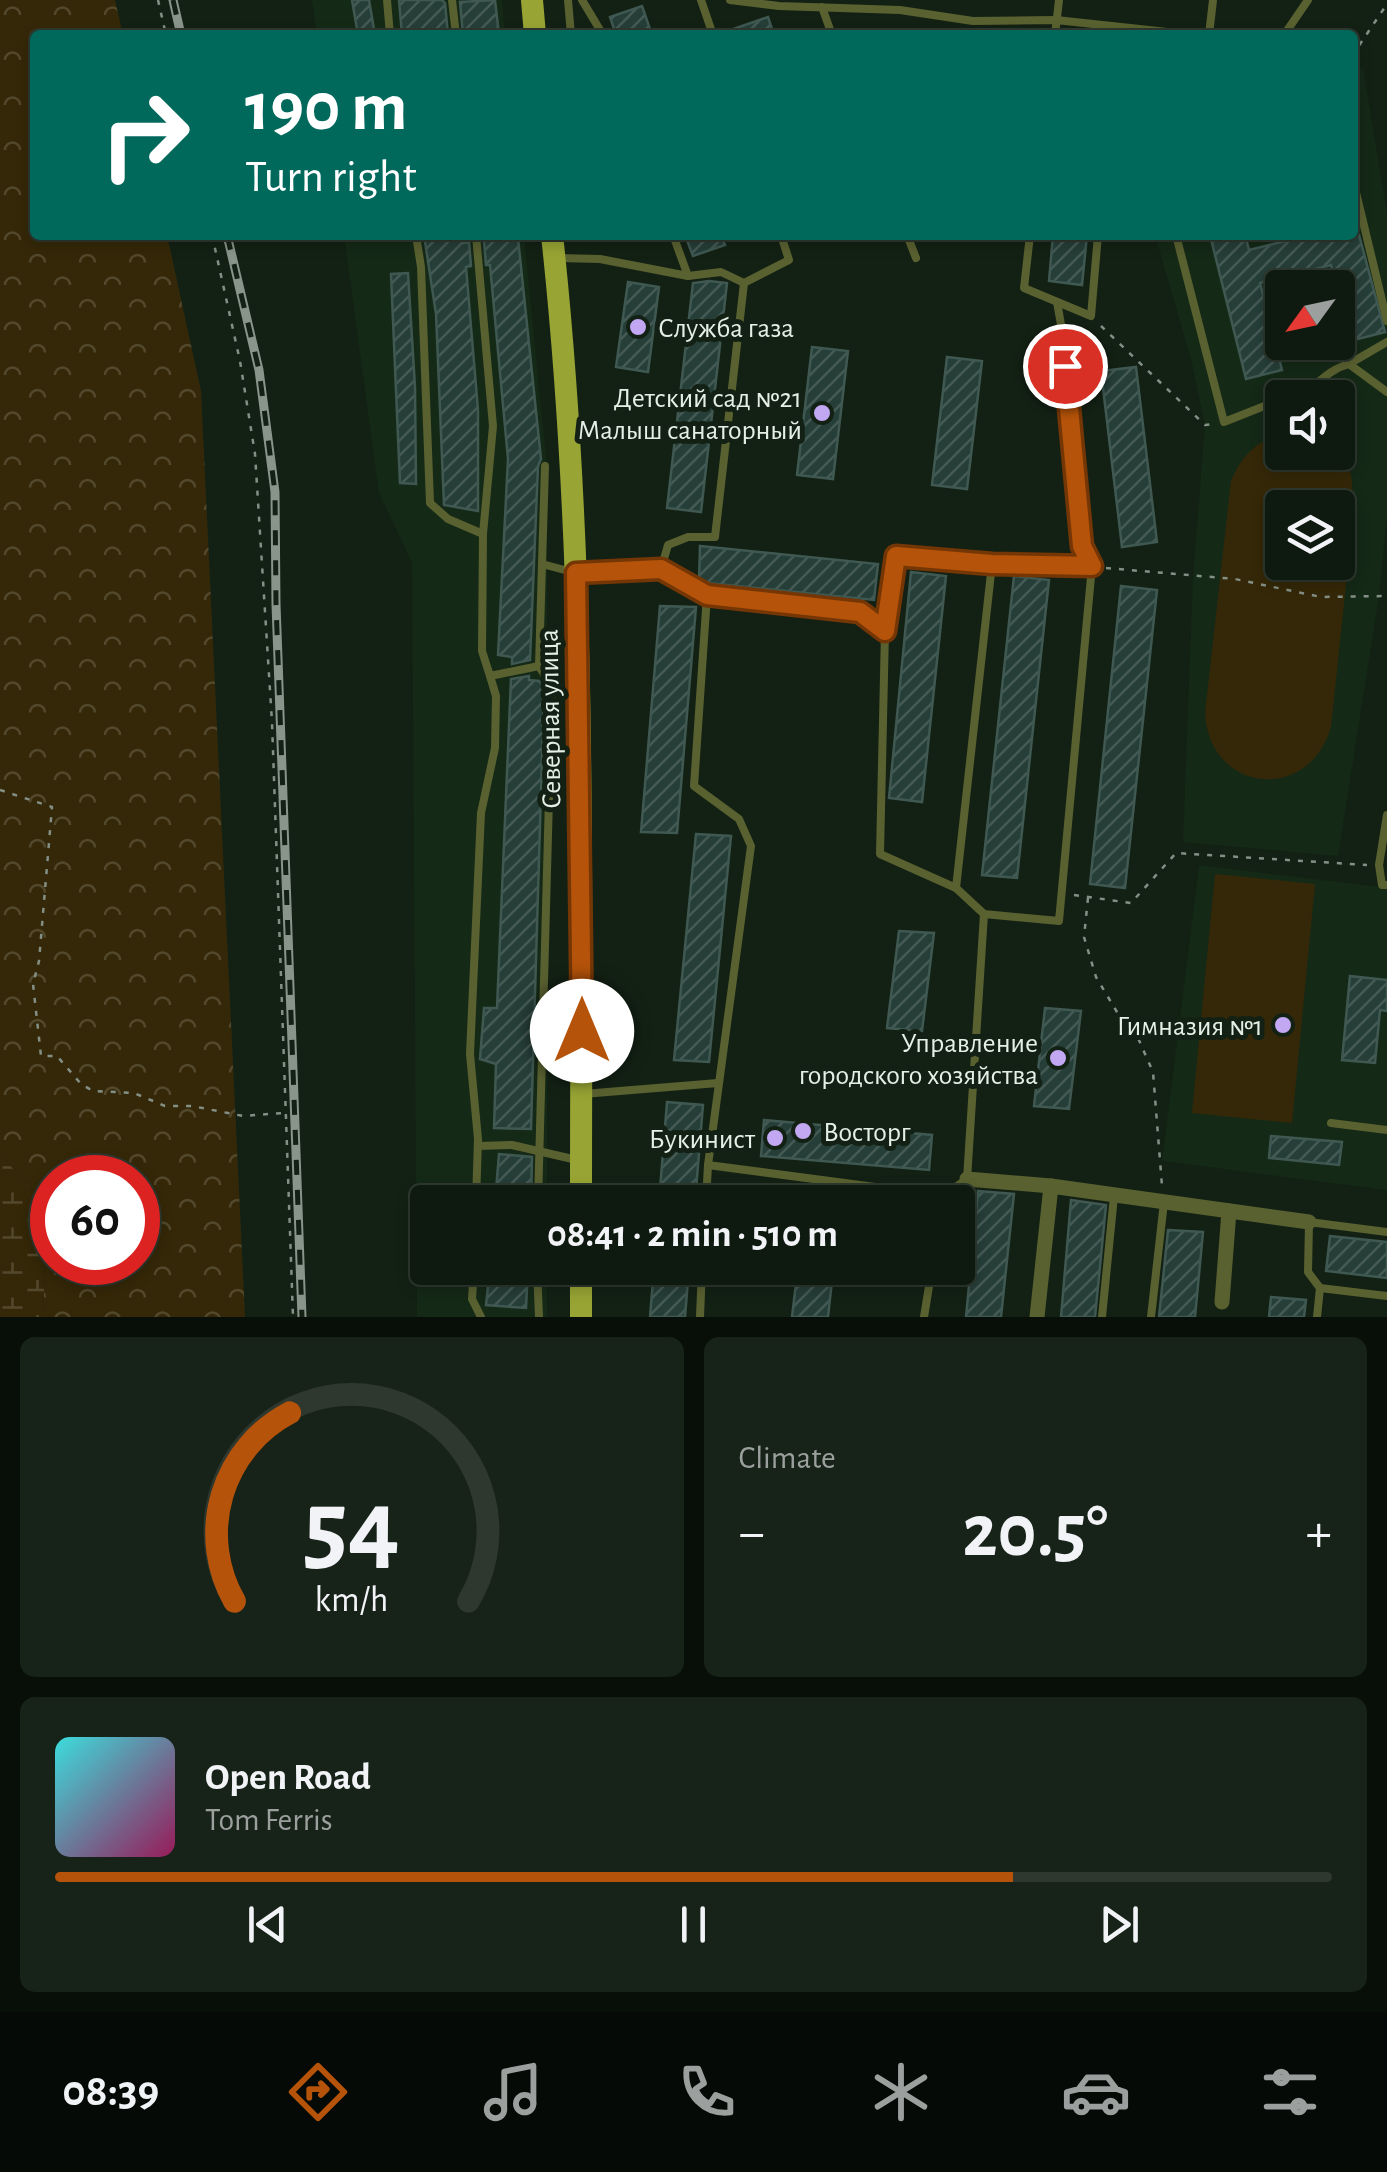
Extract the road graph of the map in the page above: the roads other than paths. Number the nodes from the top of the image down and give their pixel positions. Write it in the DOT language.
graph roads {
  1 [pos="387,0"];
  2 [pos="452,0"];
  3 [pos="532,0"];
  4 [pos="568,0"];
  5 [pos="582,0"];
  6 [pos="702,0"];
  7 [pos="730,0"];
  8 [pos="1059,0"];
  9 [pos="1214,0"];
  10 [pos="1308,0"];
  11 [pos="901,5"];
  12 [pos="822,7"];
  13 [pos="1056,20"];
  14 [pos="390,30"];
  15 [pos="455,30"];
  16 [pos="535,30"];
  17 [pos="571,30"];
  18 [pos="601,30"];
  19 [pos="711,30"];
  20 [pos="830,30"];
  21 [pos="1055,30"];
  22 [pos="1149,30"];
  23 [pos="1210,30"];
  24 [pos="1287,30"];
  25 [pos="1358,201"];
  26 [pos="417,240"];
  27 [pos="476,240"];
  28 [pos="675,240"];
  29 [pos="783,240"];
  30 [pos="909,240"];
  31 [pos="1029,240"];
  32 [pos="1098,240"];
  33 [pos="1177,240"];
  34 [pos="554,247"];
  35 [pos="916,258"];
  36 [pos="688,276"];
  37 [pos="744,284"];
  38 [pos="1057,302"];
  39 [pos="1387,321"];
  40 [pos="1387,342"];
  41 [pos="1349,364"];
  42 [pos="1319,380"];
  43 [pos="1387,392"];
  44 [pos="1265,406"];
  45 [pos="544,466"];
  46 [pos="482,534"];
  47 [pos="542,564"];
  48 [pos="992,564"];
  49 [pos="1092,566"];
  50 [pos="661,569"];
  51 [pos="576,573"];
  52 [pos="707,595"];
  53 [pos="885,631"];
  54 [pos="539,666"];
  55 [pos="490,676"];
  56 [pos="1387,815"];
  57 [pos="1387,885"];
  58 [pos="956,888"];
  59 [pos="984,914"];
  60 [pos="718,1083"];
  61 [pos="582,1094"];
  62 [pos="1331,1123"];
  63 [pos="1387,1130"];
  64 [pos="478,1146"];
  65 [pos="540,1150"];
  66 [pos="581,1162"];
  67 [pos="708,1165"];
  68 [pos="967,1179"];
  69 [pos="477,1185"];
  70 [pos="539,1185"];
  71 [pos="581,1185"];
  72 [pos="707,1185"];
  73 [pos="846,1185"];
  74 [pos="960,1185"];
  75 [pos="1051,1186"];
  76 [pos="1114,1196"];
  77 [pos="1164,1202"];
  78 [pos="1230,1211"];
  79 [pos="1309,1222"];
  80 [pos="1387,1232"];
  81 [pos="473,1285"];
  82 [pos="537,1285"];
  83 [pos="581,1285"];
  84 [pos="701,1285"];
  85 [pos="929,1285"];
  86 [pos="1320,1288"];
  87 [pos="1387,1296"];
  88 [pos="1222,1302"];
  89 [pos="481,1317"];
  90 [pos="539,1317"];
  91 [pos="581,1317"];
  92 [pos="700,1317"];
  93 [pos="924,1317"];
  94 [pos="1036,1317"];
  95 [pos="1102,1317"];
  96 [pos="1152,1317"];
  97 [pos="1317,1317"];
  1 -- 14 [label="lane"];
  2 -- 15 [label="lane"];
  3 -- 16 [label="main road"];
  4 -- 17 [label="lane"];
  5 -- 18 [label="lane"];
  6 -- 19 [label="lane"];
  7 -- 12 [label="lane"];
  8 -- 13 [label="lane"];
  9 -- 23 [label="lane"];
  10 -- 24 [label="lane"];
  11 -- 12 [label="lane"];
  11 -- 13 [label="lane"];
  12 -- 20 [label="lane"];
  13 -- 21 [label="lane"];
  13 -- 22 [label="lane"];
  25 -- 39 [label="lane"];
  26 -- 46 [label="lane"];
  27 -- 46 [label="lane"];
  28 -- 36 [label="lane"];
  29 -- 37 [label="lane"];
  30 -- 35 [label="lane"];
  31 -- 38 [label="lane"];
  32 -- 38 [label="lane"];
  33 -- 44 [label="lane"];
  34 -- 36 [label="lane"];
  34 -- 51 [label="main road, Северная улица"];
  36 -- 37 [label="lane"];
  37 -- 50 [label="lane"];
  38 -- 49 [label="lane"];
  40 -- 41 [label="lane"];
  41 -- 42 [label="lane"];
  41 -- 43 [label="lane"];
  45 -- 47 [label="lane"];
  46 -- 55 [label="lane"];
  47 -- 51 [label="lane"];
  47 -- 54 [label="lane"];
  48 -- 49 [label="lane"];
  48 -- 53 [label="lane"];
  48 -- 58 [label="lane"];
  49 -- 59 [label="lane"];
  50 -- 51 [label="lane"];
  50 -- 52 [label="lane"];
  51 -- 61 [label="main road, Северная улица"];
  52 -- 53 [label="lane"];
  52 -- 60 [label="lane"];
  53 -- 58 [label="lane"];
  54 -- 55 [label="lane"];
  54 -- 65 [label="lane"];
  55 -- 64 [label="lane"];
  56 -- 57 [label="lane"];
  58 -- 59 [label="lane"];
  59 -- 68 [label="lane"];
  60 -- 61 [label="lane"];
  60 -- 67 [label="lane"];
  61 -- 66 [label="main road, Северная улица"];
  62 -- 63 [label="lane"];
  64 -- 65 [label="lane"];
  64 -- 69 [label="lane"];
  65 -- 66 [label="lane"];
  65 -- 70 [label="lane"];
  66 -- 71 [label="main road, Северная улица"];
  67 -- 72 [label="lane"];
  67 -- 73 [label="lane"];
  68 -- 74 [label="lane"];
  68 -- 75 [label="street"];
  75 -- 76 [label="street"];
  75 -- 94 [label="street"];
  76 -- 77 [label="street"];
  76 -- 95 [label="lane"];
  77 -- 78 [label="street"];
  77 -- 96 [label="lane"];
  78 -- 79 [label="street"];
  78 -- 88 [label="street"];
  79 -- 80 [label="lane"];
  79 -- 86 [label="lane"];
  81 -- 89 [label="lane"];
  82 -- 90 [label="lane"];
  83 -- 91 [label="main road"];
  84 -- 92 [label="lane"];
  85 -- 93 [label="lane"];
  86 -- 87 [label="lane"];
  86 -- 97 [label="lane"];
}
